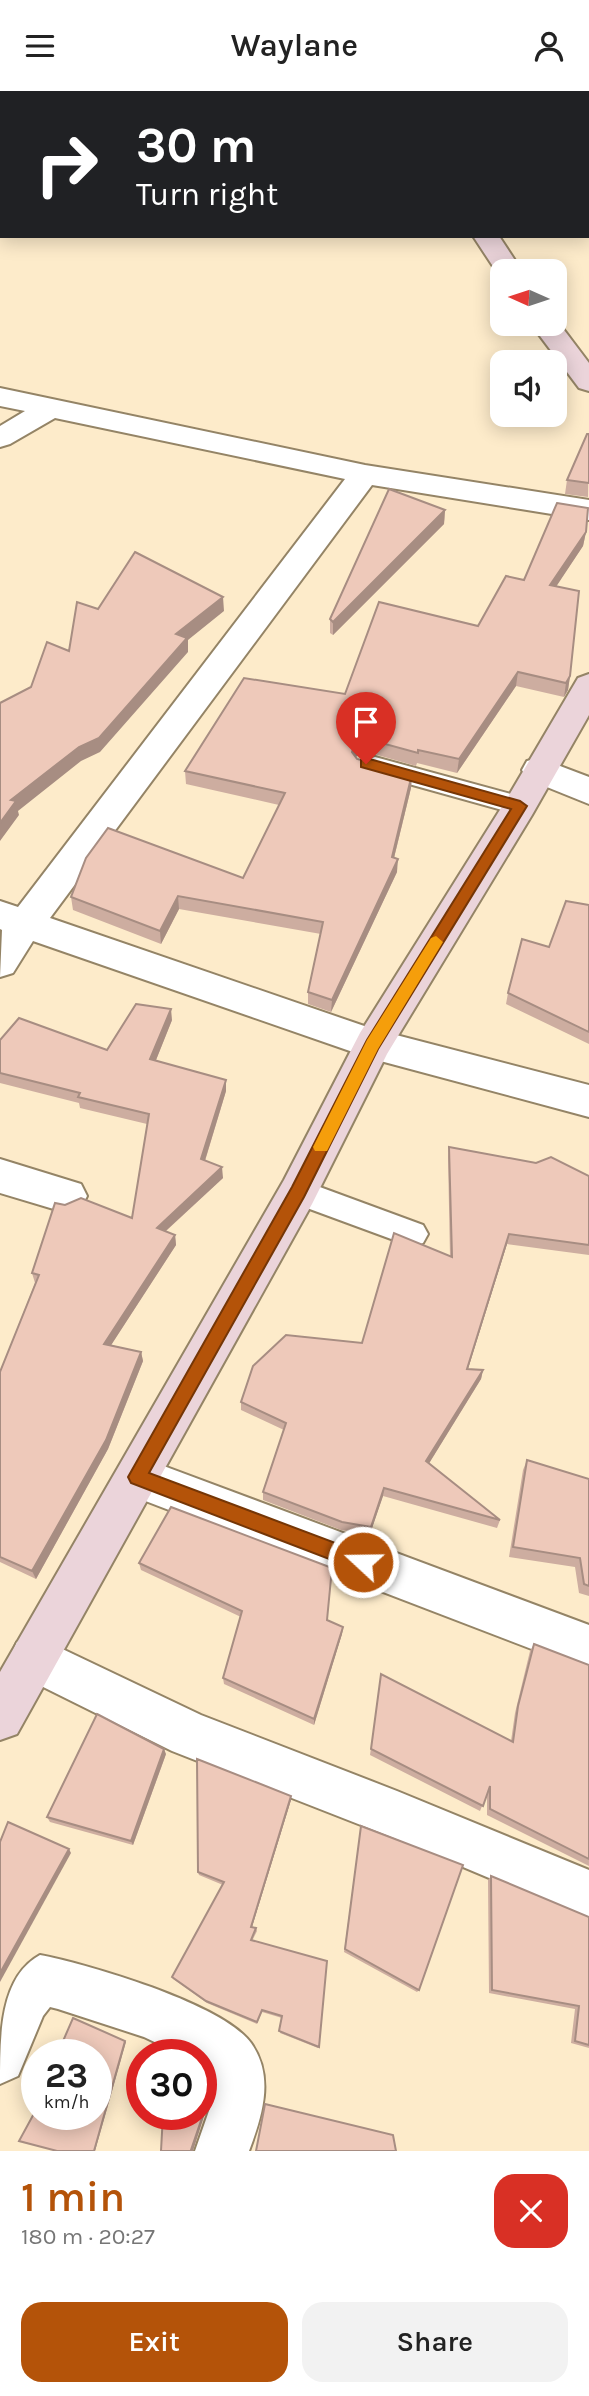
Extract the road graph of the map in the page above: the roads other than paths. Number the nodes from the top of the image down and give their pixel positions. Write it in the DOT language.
graph roads {
  1 [pos="487,238"];
  2 [pos="501,259"];
  3 [pos="554,336"];
  4 [pos="589,382"];
  5 [pos="0,397"];
  6 [pos="51,408"];
  7 [pos="0,438"];
  8 [pos="365,474"];
  9 [pos="589,510"];
  10 [pos="589,686"];
  11 [pos="366,764"];
  12 [pos="539,770"];
  13 [pos="589,791"];
  14 [pos="520,806"];
  15 [pos="13,919"];
  16 [pos="0,963"];
  17 [pos="373,1044"];
  18 [pos="589,1101"];
  19 [pos="0,1176"];
  20 [pos="298,1192"];
  21 [pos="68,1195"];
  22 [pos="413,1234"];
  23 [pos="137,1477"];
  24 [pos="589,1648"];
  25 [pos="33,1658"];
  26 [pos="0,1717"];
  27 [pos="589,1895"];
  28 [pos="0,2058"];
  29 [pos="222,2151"];
  1 -- 2 [label="main road"];
  3 -- 4 [label="main road"];
  5 -- 6 [label="street"];
  6 -- 7 [label="street"];
  6 -- 8 [label="street"];
  8 -- 9 [label="street"];
  8 -- 15 [label="street"];
  10 -- 12 [label="main road"];
  11 -- 14 [label="lane"];
  12 -- 13 [label="street"];
  12 -- 14 [label="main road"];
  14 -- 17 [label="main road"];
  15 -- 16 [label="street"];
  15 -- 17 [label="street"];
  17 -- 18 [label="street"];
  17 -- 20 [label="main road"];
  19 -- 21 [label="street"];
  20 -- 22 [label="lane"];
  20 -- 23 [label="main road"];
  23 -- 24 [label="street"];
  23 -- 25 [label="main road"];
  25 -- 26 [label="main road"];
  25 -- 27 [label="street"];
  28 -- 29 [label="street"];
}
